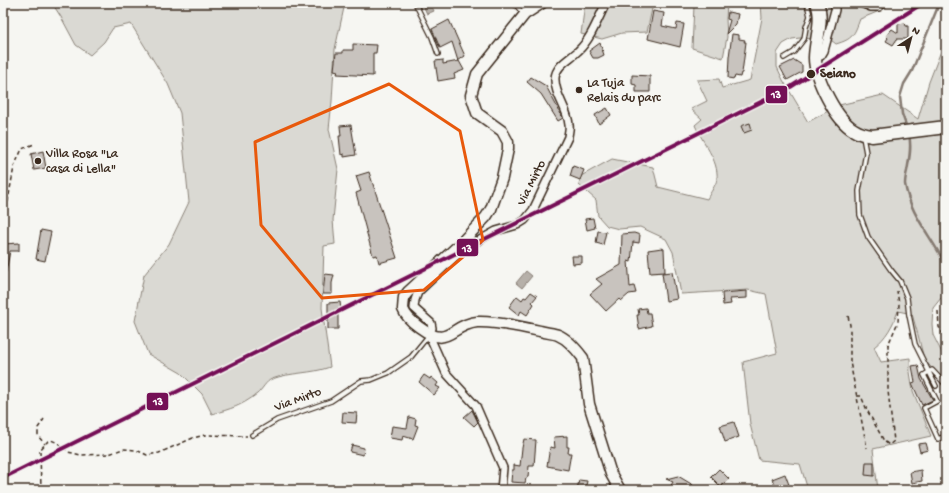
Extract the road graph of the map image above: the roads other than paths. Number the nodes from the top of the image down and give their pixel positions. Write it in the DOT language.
graph roads {
  1 [pos="415,3"];
  2 [pos="514,3"];
  3 [pos="542,3"];
  4 [pos="606,3"];
  5 [pos="807,3"];
  6 [pos="817,3"];
  7 [pos="834,3"];
  8 [pos="861,3"];
  9 [pos="883,3"];
  10 [pos="525,14"];
  11 [pos="438,54"];
  12 [pos="784,58"];
  13 [pos="815,58"];
  14 [pos="946,127"];
  15 [pos="862,134"];
  16 [pos="429,335"];
  17 [pos="929,372"];
  18 [pos="946,385"];
  19 [pos="936,386"];
  20 [pos="252,435"];
  21 [pos="946,436"];
  22 [pos="502,490"];
  23 [pos="620,490"];
  1 -- 11 [label="lane"];
  2 -- 10 [label="lane"];
  3 -- 10 [label="street"];
  4 -- 16 [label="street, Via Mirto"];
  5 -- 12 [label="lane"];
  6 -- 13 [label="main road"];
  7 -- 13 [label="street"];
  8 -- 9 [label="street"];
  10 -- 16 [label="street"];
  13 -- 15 [label="main road"];
  14 -- 15 [label="main road"];
  15 -- 17 [label="lane"];
  16 -- 20 [label="lane, Via Mirto"];
  16 -- 22 [label="street"];
  16 -- 23 [label="street"];
  17 -- 18 [label="lane"];
  17 -- 19 [label="lane"];
  17 -- 21 [label="lane"];
}
